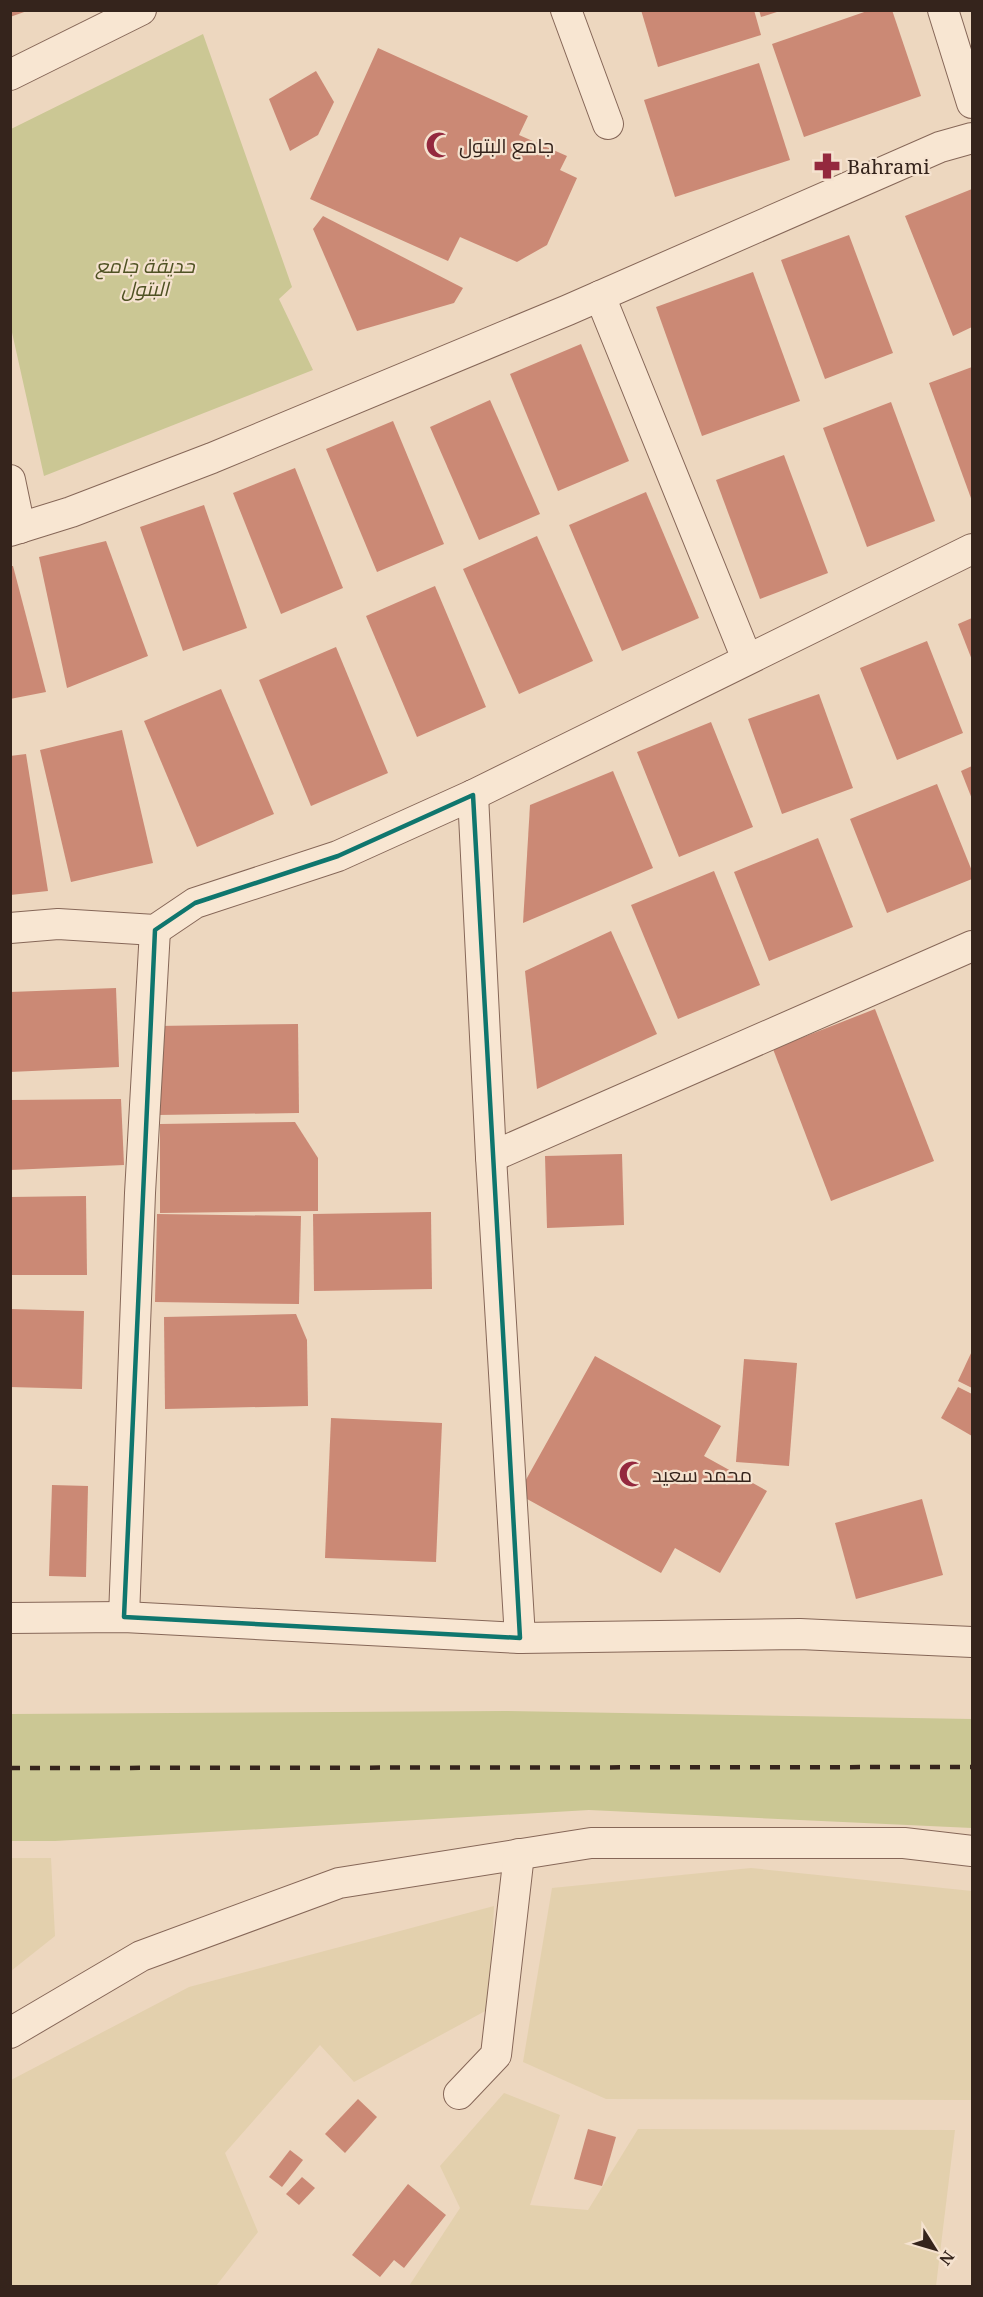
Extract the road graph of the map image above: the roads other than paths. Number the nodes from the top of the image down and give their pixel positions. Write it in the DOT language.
graph roads {
  1 [pos="141,10"];
  2 [pos="566,10"];
  3 [pos="943,10"];
  4 [pos="10,75"];
  5 [pos="972,103"];
  6 [pos="608,124"];
  7 [pos="972,138"];
  8 [pos="600,296"];
  9 [pos="10,480"];
  10 [pos="15,530"];
  11 [pos="972,549"];
  12 [pos="747,659"];
  13 [pos="473,795"];
  14 [pos="10,928"];
  15 [pos="155,930"];
  16 [pos="972,946"];
  17 [pos="491,1157"];
  18 [pos="124,1617"];
  19 [pos="10,1618"];
  20 [pos="520,1638"];
  21 [pos="972,1642"];
  22 [pos="972,1851"];
  23 [pos="519,1854"];
  24 [pos="10,2033"];
  25 [pos="459,2094"];
  1 -- 4 [label="street"];
  2 -- 6 [label="street"];
  3 -- 5 [label="street"];
  7 -- 8 [label="street"];
  8 -- 10 [label="street"];
  8 -- 12 [label="street"];
  9 -- 10 [label="street"];
  11 -- 12 [label="street"];
  12 -- 13 [label="street"];
  13 -- 15 [label="street"];
  13 -- 17 [label="street"];
  14 -- 15 [label="street"];
  15 -- 18 [label="street"];
  16 -- 17 [label="street"];
  17 -- 20 [label="street"];
  18 -- 19 [label="street"];
  18 -- 20 [label="street"];
  20 -- 21 [label="street"];
  22 -- 23 [label="street"];
  23 -- 24 [label="street"];
  23 -- 25 [label="street"];
}
